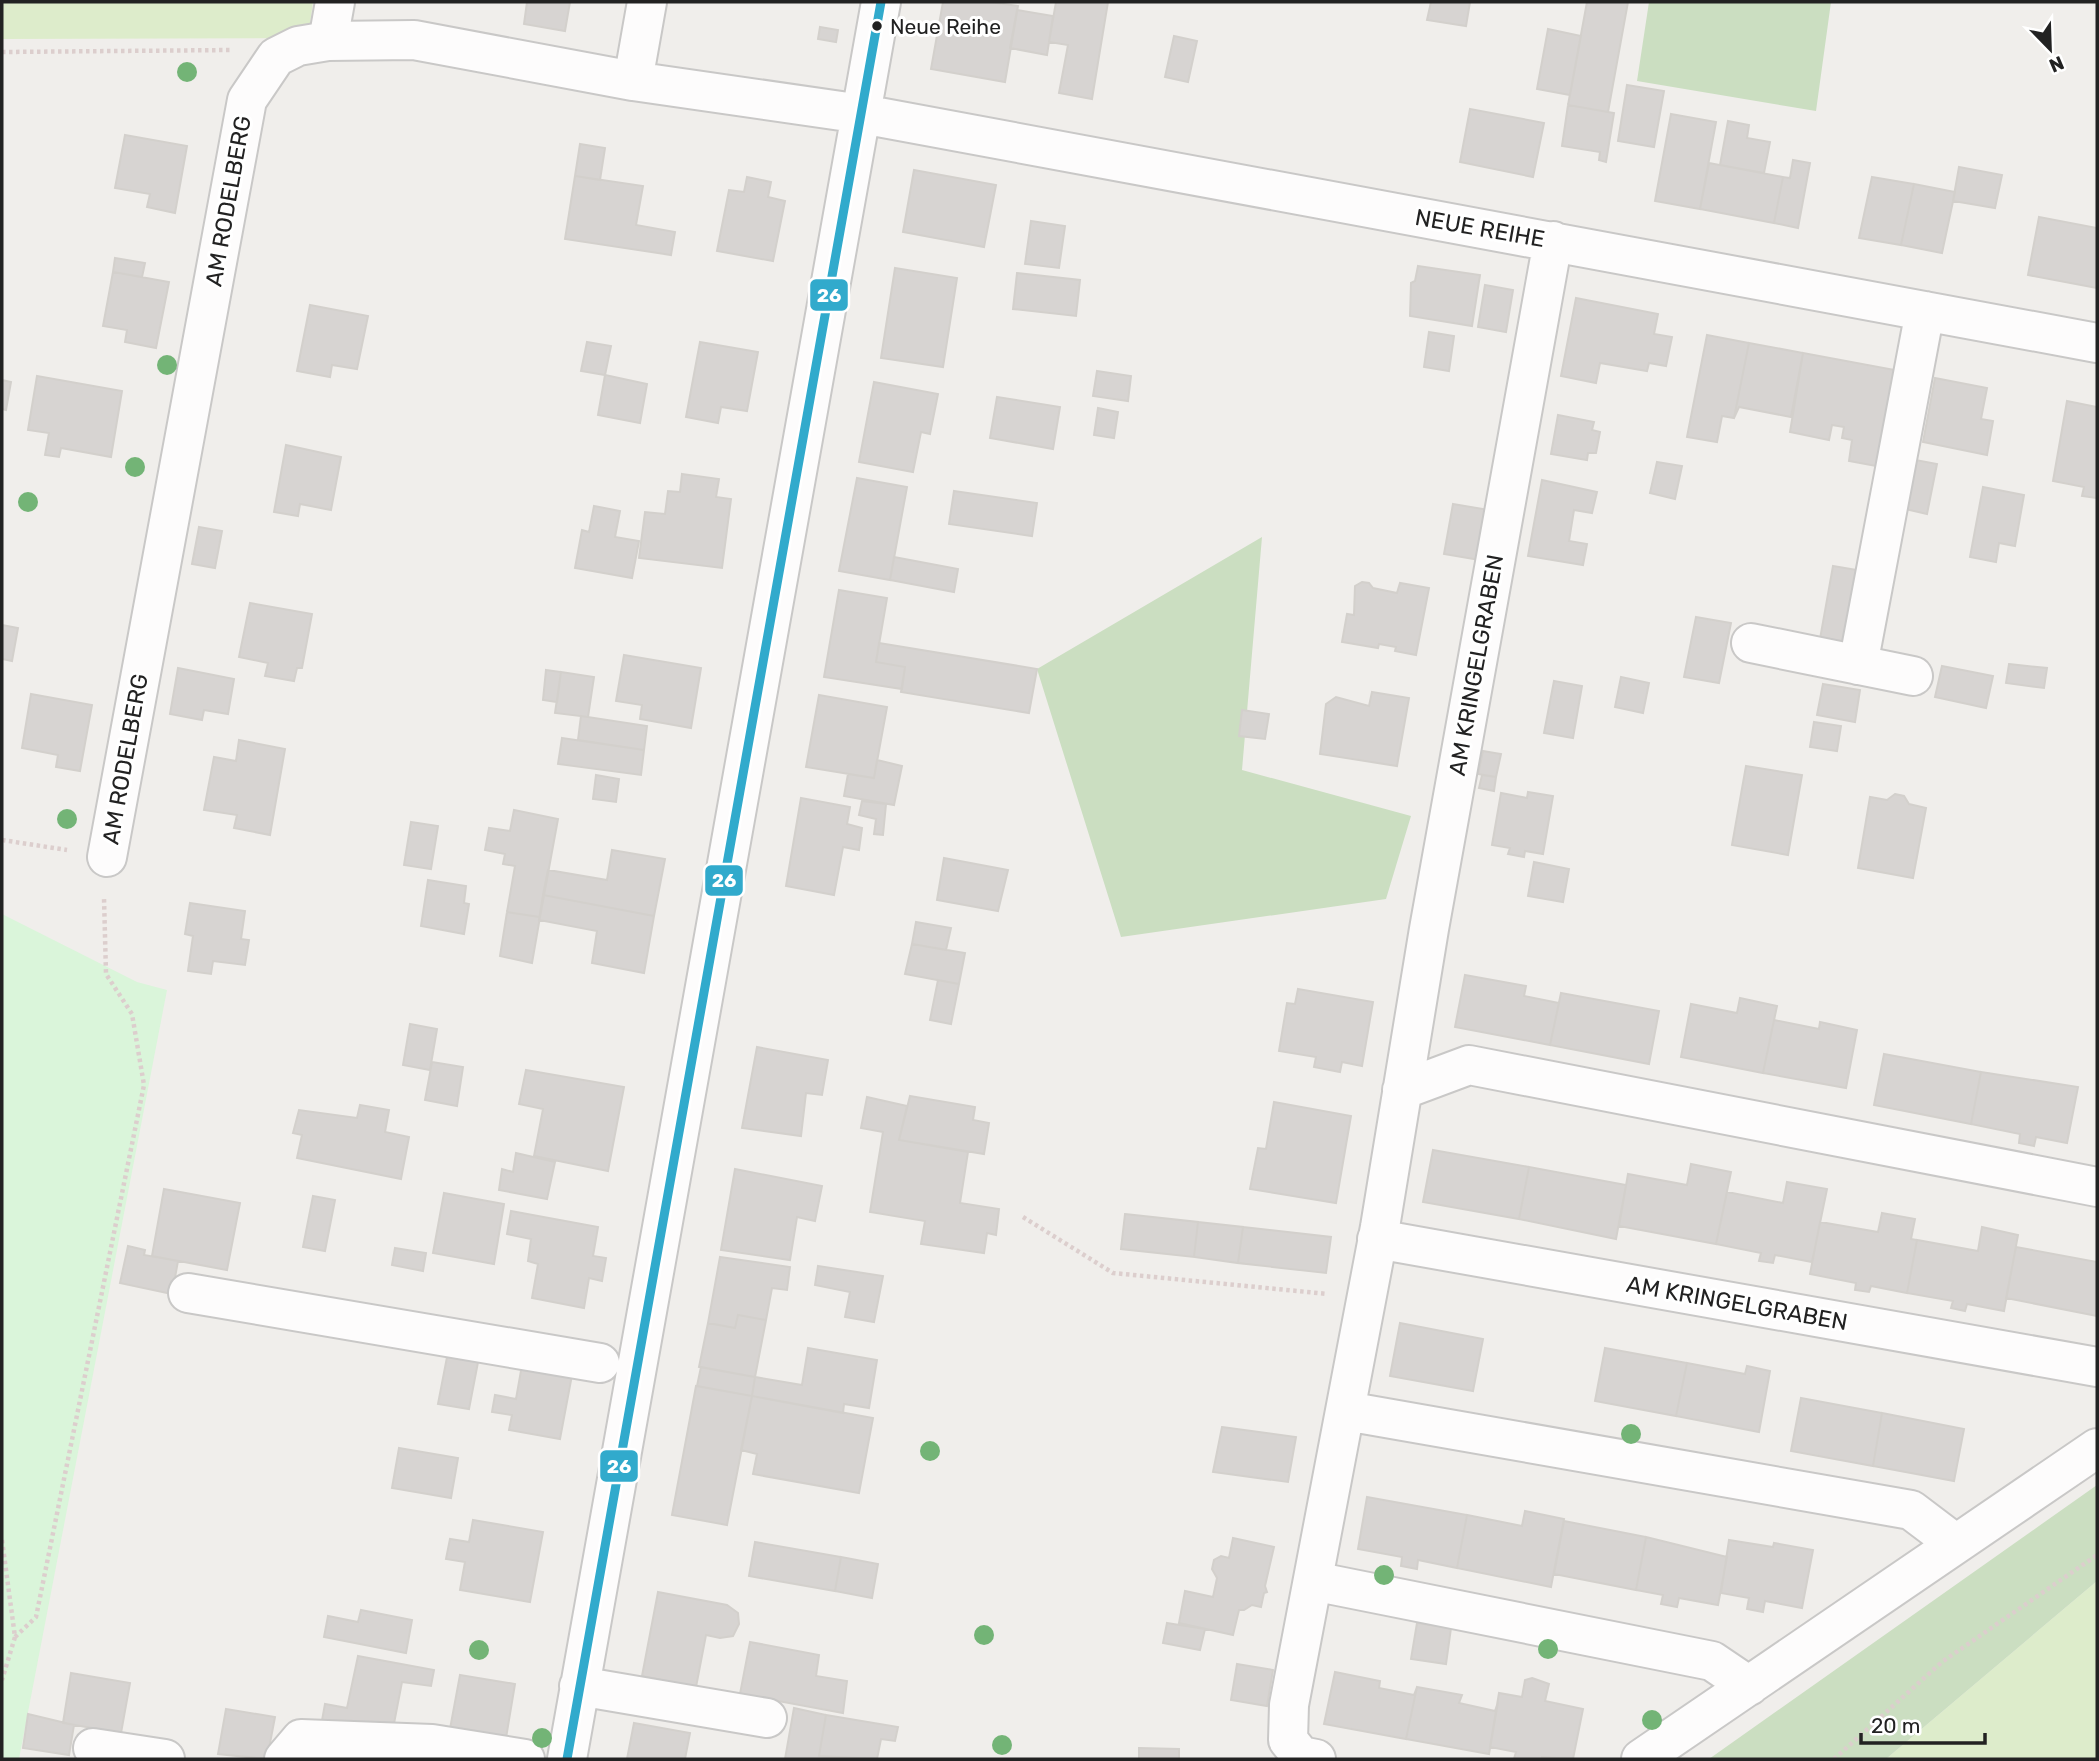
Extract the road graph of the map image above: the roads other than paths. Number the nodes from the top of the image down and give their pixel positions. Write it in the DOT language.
graph roads {
  1 [pos="335,2"];
  2 [pos="647,2"];
  3 [pos="881,2"];
  4 [pos="328,41"];
  5 [pos="632,81"];
  6 [pos="862,114"];
  7 [pos="1553,241"];
  8 [pos="1925,311"];
  9 [pos="2097,342"];
  10 [pos="1751,643"];
  11 [pos="1858,665"];
  12 [pos="1913,676"];
  13 [pos="107,857"];
  14 [pos="1402,1090"];
  15 [pos="2097,1187"];
  16 [pos="1377,1239"];
  17 [pos="188,1293"];
  18 [pos="600,1363"];
  19 [pos="2097,1367"];
  20 [pos="1346,1411"];
  21 [pos="2097,1448"];
  22 [pos="1956,1544"];
  23 [pos="1313,1581"];
  24 [pos="579,1686"];
  25 [pos="1749,1686"];
  26 [pos="767,1718"];
  27 [pos="93,1748"];
  28 [pos="165,1759"];
  29 [pos="284,1759"];
  30 [pos="525,1759"];
  31 [pos="567,1759"];
  32 [pos="1317,1759"];
  33 [pos="1641,1759"];
  1 -- 4 [label="street"];
  2 -- 5 [label="street"];
  3 -- 6 [label="street"];
  4 -- 5 [label="street"];
  4 -- 13 [label="street, AM RODELBERG"];
  5 -- 6 [label="street"];
  6 -- 7 [label="street, NEUE REIHE"];
  6 -- 24 [label="street"];
  7 -- 8 [label="street, NEUE REIHE"];
  7 -- 14 [label="street, AM KRINGELGRABEN"];
  8 -- 9 [label="street, NEUE REIHE"];
  8 -- 11 [label="street"];
  10 -- 11 [label="street"];
  11 -- 12 [label="street"];
  14 -- 15 [label="street"];
  14 -- 16 [label="street, AM KRINGELGRABEN"];
  16 -- 19 [label="street, AM KRINGELGRABEN"];
  16 -- 20 [label="street, AM KRINGELGRABEN"];
  17 -- 18 [label="street"];
  20 -- 22 [label="street"];
  20 -- 23 [label="street, AM KRINGELGRABEN"];
  21 -- 22 [label="street"];
  22 -- 25 [label="street"];
  23 -- 25 [label="street"];
  23 -- 32 [label="street, AM KRINGELGRABEN"];
  24 -- 26 [label="street"];
  24 -- 31 [label="street"];
  25 -- 33 [label="street"];
  27 -- 28 [label="street"];
  29 -- 30 [label="street"];
}
